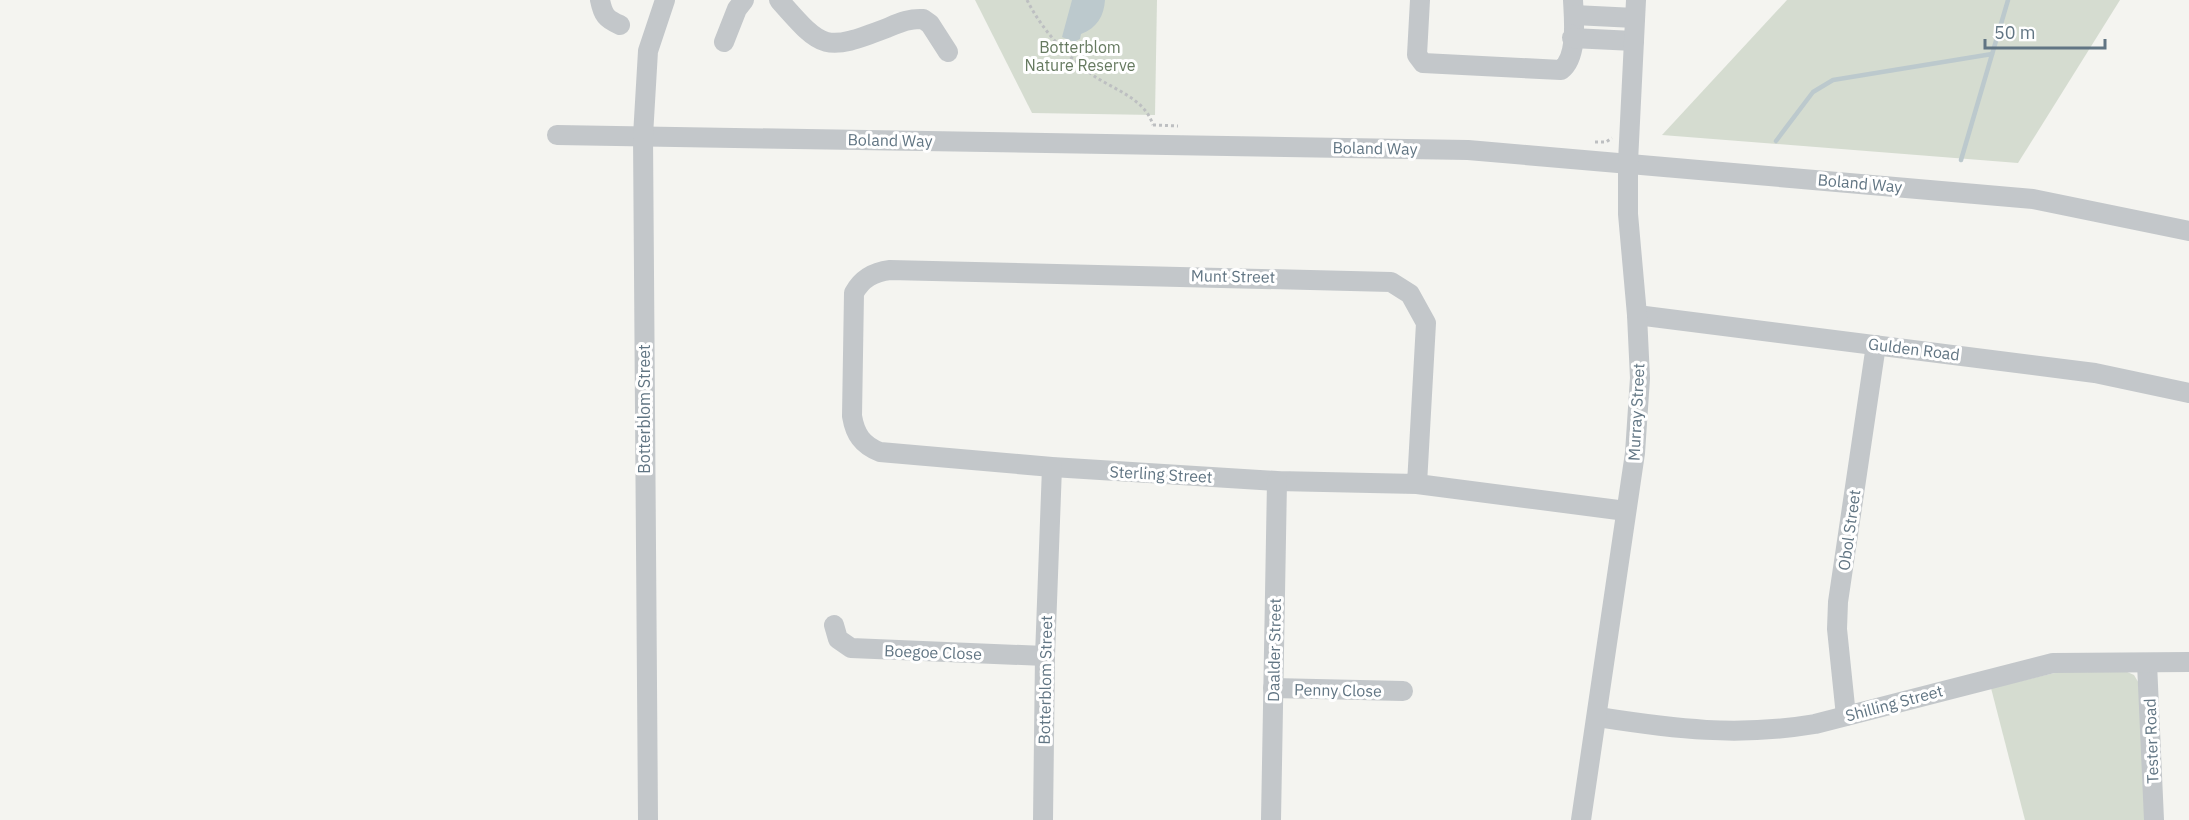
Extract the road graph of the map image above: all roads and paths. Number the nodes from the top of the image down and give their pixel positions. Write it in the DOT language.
graph roads {
  1 [pos="600,0"];
  2 [pos="665,0"];
  3 [pos="744,0"];
  4 [pos="779,0"];
  5 [pos="1028,0"];
  6 [pos="1420,0"];
  7 [pos="1574,7"];
  8 [pos="1635,9"];
  9 [pos="620,25"];
  10 [pos="1572,38"];
  11 [pos="1634,41"];
  12 [pos="724,42"];
  13 [pos="948,52"];
  14 [pos="1188,126"];
  15 [pos="1615,132"];
  16 [pos="556,135"];
  17 [pos="1154,135"];
  18 [pos="644,136"];
  19 [pos="1594,142"];
  20 [pos="1628,162"];
  21 [pos="2189,231"];
  22 [pos="861,282"];
  23 [pos="1637,315"];
  24 [pos="1876,345"];
  25 [pos="2189,393"];
  26 [pos="1052,467"];
  27 [pos="1277,481"];
  28 [pos="1417,484"];
  29 [pos="1626,511"];
  30 [pos="834,625"];
  31 [pos="1045,656"];
  32 [pos="2189,662"];
  33 [pos="2147,663"];
  34 [pos="1274,688"];
  35 [pos="1403,691"];
  36 [pos="1846,716"];
  37 [pos="1598,717"];
  38 [pos="648,820"];
  39 [pos="1043,820"];
  40 [pos="1271,820"];
  41 [pos="1581,820"];
  42 [pos="2154,820"];
  1 -- 9 [label="street"];
  2 -- 18 [label="street, Botterblom Street"];
  3 -- 12 [label="street"];
  4 -- 13 [label="street"];
  5 -- 17 [label="path"];
  6 -- 10 [label="street"];
  7 -- 8 [label="street"];
  7 -- 10 [label="street"];
  8 -- 11 [label="street, Murray Street"];
  10 -- 11 [label="street"];
  11 -- 20 [label="street, Murray Street"];
  14 -- 17 [label="path"];
  15 -- 19 [label="path"];
  16 -- 18 [label="street, Boland Way"];
  17 -- 18 [label="street, Boland Way"];
  17 -- 20 [label="street, Boland Way"];
  18 -- 38 [label="street, Botterblom Street"];
  20 -- 21 [label="street, Boland Way"];
  20 -- 23 [label="street, Murray Street"];
  22 -- 26 [label="street, Sterling Street"];
  22 -- 28 [label="street, Munt Street"];
  23 -- 24 [label="street, Gulden Road"];
  23 -- 29 [label="street, Murray Street"];
  24 -- 25 [label="street, Gulden Road"];
  24 -- 36 [label="street, Obol Street"];
  26 -- 27 [label="street, Sterling Street"];
  26 -- 31 [label="street, Botterblom Street"];
  27 -- 28 [label="street, Sterling Street"];
  27 -- 34 [label="street, Daalder Street"];
  28 -- 29 [label="street, Sterling Street"];
  29 -- 37 [label="street, Murray Street"];
  30 -- 31 [label="street, Boegoe Close"];
  31 -- 39 [label="street, Botterblom Street"];
  32 -- 33 [label="street, Shilling Street"];
  33 -- 36 [label="street, Shilling Street"];
  33 -- 42 [label="street, Tester Road"];
  34 -- 35 [label="street, Penny Close"];
  34 -- 40 [label="street, Daalder Street"];
  36 -- 37 [label="street, Shilling Street"];
  37 -- 41 [label="street, Murray Street"];
}
